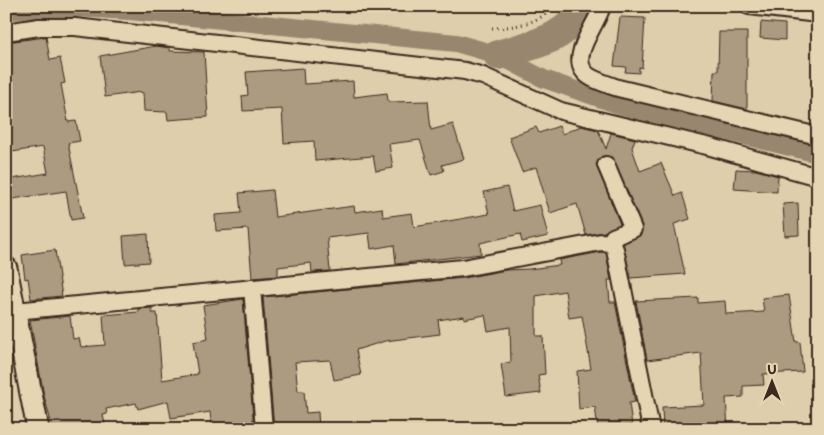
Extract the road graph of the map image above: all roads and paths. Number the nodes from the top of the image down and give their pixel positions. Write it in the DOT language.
graph roads {
  1 [pos="555,6"];
  2 [pos="602,6"];
  3 [pos="749,6"];
  4 [pos="818,14"];
  5 [pos="492,28"];
  6 [pos="6,32"];
  7 [pos="818,136"];
  8 [pos="606,165"];
  9 [pos="818,177"];
  10 [pos="610,243"];
  11 [pos="6,268"];
  12 [pos="252,288"];
  13 [pos="15,311"];
  14 [pos="38,429"];
  15 [pos="264,429"];
  16 [pos="650,429"];
  1 -- 5 [label="path"];
  2 -- 7 [label="street"];
  3 -- 4 [label="street"];
  6 -- 9 [label="street"];
  8 -- 10 [label="street"];
  10 -- 12 [label="street"];
  10 -- 16 [label="street"];
  11 -- 13 [label="main road"];
  12 -- 13 [label="street"];
  12 -- 15 [label="street"];
  13 -- 14 [label="main road"];
}
